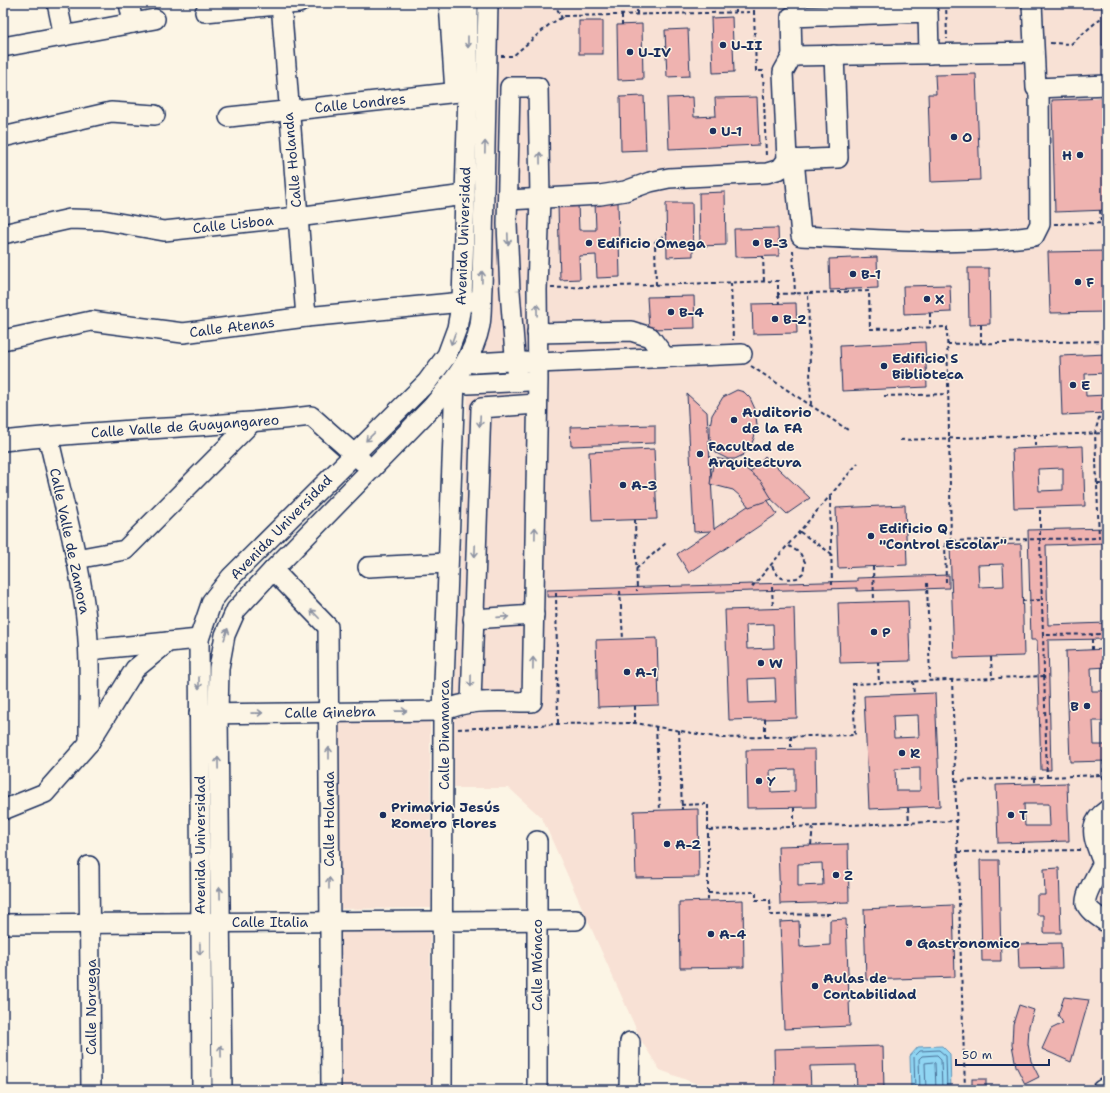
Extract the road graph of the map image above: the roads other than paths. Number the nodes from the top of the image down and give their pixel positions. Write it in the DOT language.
graph roads {
  1 [pos="57,3"];
  2 [pos="129,3"];
  3 [pos="300,3"];
  4 [pos="449,3"];
  5 [pos="468,3"];
  6 [pos="488,3"];
  7 [pos="1032,3"];
  8 [pos="281,4"];
  9 [pos="205,12"];
  10 [pos="154,19"];
  11 [pos="133,23"];
  12 [pos="64,36"];
  13 [pos="3,47"];
  14 [pos="1038,47"];
  15 [pos="929,54"];
  16 [pos="834,55"];
  17 [pos="792,56"];
  18 [pos="487,84"];
  19 [pos="1107,85"];
  20 [pos="510,87"];
  21 [pos="1039,88"];
  22 [pos="461,92"];
  23 [pos="288,110"];
  24 [pos="155,115"];
  25 [pos="229,117"];
  26 [pos="3,135"];
  27 [pos="790,160"];
  28 [pos="465,194"];
  29 [pos="540,197"];
  30 [pos="508,200"];
  31 [pos="297,217"];
  32 [pos="3,234"];
  33 [pos="541,289"];
  34 [pos="510,291"];
  35 [pos="462,301"];
  36 [pos="481,301"];
  37 [pos="306,318"];
  38 [pos="537,333"];
  39 [pos="3,340"];
  40 [pos="738,354"];
  41 [pos="665,357"];
  42 [pos="467,359"];
  43 [pos="515,362"];
  44 [pos="538,371"];
  45 [pos="455,380"];
  46 [pos="517,381"];
  47 [pos="536,404"];
  48 [pos="251,423"];
  49 [pos="48,436"];
  50 [pos="3,441"];
  51 [pos="354,453"];
  52 [pos="371,470"];
  53 [pos="76,559"];
  54 [pos="447,563"];
  55 [pos="368,567"];
  56 [pos="273,570"];
  57 [pos="534,615"];
  58 [pos="473,619"];
  59 [pos="199,639"];
  60 [pos="168,642"];
  61 [pos="89,650"];
  62 [pos="471,703"];
  63 [pos="447,709"];
  64 [pos="329,712"];
  65 [pos="209,714"];
  66 [pos="89,743"];
  67 [pos="3,810"];
  68 [pos="1107,810"];
  69 [pos="537,841"];
  70 [pos="1105,865"];
  71 [pos="89,866"];
  72 [pos="537,920"];
  73 [pos="576,920"];
  74 [pos="444,921"];
  75 [pos="220,922"];
  76 [pos="329,922"];
  77 [pos="90,923"];
  78 [pos="200,923"];
  79 [pos="1107,923"];
  80 [pos="3,924"];
  81 [pos="630,1042"];
  82 [pos="1107,1087"];
  83 [pos="91,1090"];
  84 [pos="202,1090"];
  85 [pos="222,1090"];
  86 [pos="331,1090"];
  87 [pos="442,1090"];
  88 [pos="537,1090"];
  89 [pos="630,1090"];
  90 [pos="1102,1090"];
  1 -- 12 [label="street"];
  2 -- 11 [label="street"];
  3 -- 8 [label="street"];
  4 -- 22 [label="street, Avenida Universidad"];
  5 -- 22 [label="street, Avenida Universidad, one-way"];
  6 -- 18 [label="street, Avenida Universidad"];
  7 -- 14 [label="street"];
  8 -- 9 [label="street"];
  8 -- 23 [label="street, Calle Holanda"];
  10 -- 11 [label="street"];
  11 -- 12 [label="street"];
  12 -- 13 [label="street"];
  14 -- 15 [label="street"];
  14 -- 21 [label="street"];
  15 -- 16 [label="street"];
  15 -- 17 [label="street"];
  16 -- 17 [label="street"];
  16 -- 27 [label="street"];
  17 -- 27 [label="street"];
  18 -- 20 [label="street"];
  36 -- 18 [label="street, Avenida Universidad, one-way"];
  19 -- 21 [label="street"];
  29 -- 20 [label="street, one-way"];
  20 -- 30 [label="street"];
  21 -- 27 [label="street"];
  22 -- 23 [label="street, Calle Londres"];
  22 -- 28 [label="street, Avenida Universidad"];
  23 -- 25 [label="street, Calle Londres"];
  23 -- 31 [label="street, Calle Holanda"];
  24 -- 26 [label="street"];
  27 -- 29 [label="street"];
  28 -- 31 [label="street, Calle Lisboa"];
  28 -- 35 [label="street, Avenida Universidad"];
  29 -- 30 [label="street"];
  29 -- 33 [label="street"];
  30 -- 34 [label="street, one-way"];
  31 -- 32 [label="street, Calle Lisboa"];
  31 -- 37 [label="street, Calle Holanda"];
  33 -- 34 [label="street"];
  38 -- 33 [label="street, one-way"];
  34 -- 43 [label="street"];
  35 -- 36 [label="street, Calle Atenas"];
  35 -- 37 [label="street, Calle Atenas"];
  35 -- 51 [label="street, Avenida Universidad, one-way"];
  36 -- 42 [label="street, Avenida Universidad"];
  37 -- 39 [label="street, Calle Atenas"];
  38 -- 41 [label="street"];
  38 -- 44 [label="street"];
  40 -- 41 [label="street"];
  41 -- 44 [label="street"];
  42 -- 43 [label="street"];
  42 -- 45 [label="street, Avenida Universidad"];
  43 -- 44 [label="street"];
  43 -- 46 [label="street"];
  44 -- 46 [label="street"];
  44 -- 47 [label="street"];
  45 -- 46 [label="street"];
  45 -- 52 [label="street, Avenida Universidad"];
  45 -- 54 [label="street, Calle Dinamarca"];
  57 -- 47 [label="street, one-way"];
  47 -- 58 [label="street, one-way"];
  48 -- 49 [label="street, Calle Valle de Guayangareo"];
  48 -- 51 [label="street, Calle Valle de Guayangareo"];
  48 -- 53 [label="street"];
  49 -- 50 [label="street, Calle Valle de Guayangareo"];
  49 -- 53 [label="street, Calle Valle de Zamora"];
  51 -- 52 [label="street, Calle Valle de Guayangareo"];
  51 -- 59 [label="street, Avenida Universidad"];
  52 -- 56 [label="street, Avenida Universidad"];
  53 -- 61 [label="street, Calle Valle de Zamora"];
  54 -- 55 [label="street"];
  54 -- 63 [label="street, Calle Dinamarca"];
  64 -- 56 [label="street, Calle Holanda, one-way"];
  65 -- 56 [label="street, Avenida Universidad, one-way"];
  58 -- 57 [label="street, one-way"];
  62 -- 57 [label="street, Calle Ginebra, one-way"];
  58 -- 62 [label="street, one-way"];
  59 -- 60 [label="street"];
  59 -- 65 [label="street, Avenida Universidad, one-way"];
  60 -- 61 [label="street"];
  60 -- 66 [label="street"];
  61 -- 66 [label="street, Calle Valle de Zamora"];
  62 -- 63 [label="street, Calle Ginebra"];
  64 -- 63 [label="street, Calle Ginebra, one-way"];
  63 -- 74 [label="street, Calle Dinamarca"];
  65 -- 64 [label="street, Calle Ginebra, one-way"];
  76 -- 64 [label="street, Calle Holanda, one-way"];
  75 -- 65 [label="street, Avenida Universidad, one-way"];
  65 -- 78 [label="street, Avenida Universidad"];
  66 -- 67 [label="street"];
  68 -- 70 [label="street"];
  69 -- 72 [label="street, Calle Mónaco"];
  70 -- 79 [label="street"];
  71 -- 77 [label="street, Calle Noruega"];
  72 -- 73 [label="street, Calle Italia"];
  72 -- 74 [label="street, Calle Italia"];
  72 -- 88 [label="street, Calle Mónaco"];
  74 -- 76 [label="street, Calle Italia"];
  74 -- 87 [label="street, Calle Dinamarca"];
  75 -- 76 [label="street, Calle Italia"];
  75 -- 78 [label="street, Calle Italia"];
  85 -- 75 [label="street, Avenida Universidad, one-way"];
  76 -- 86 [label="street, Calle Holanda"];
  77 -- 78 [label="street, Calle Italia"];
  77 -- 80 [label="street, Calle Italia"];
  77 -- 83 [label="street, Calle Noruega"];
  78 -- 84 [label="street, Avenida Universidad, one-way"];
  81 -- 89 [label="street"];
  82 -- 90 [label="street"];
}
